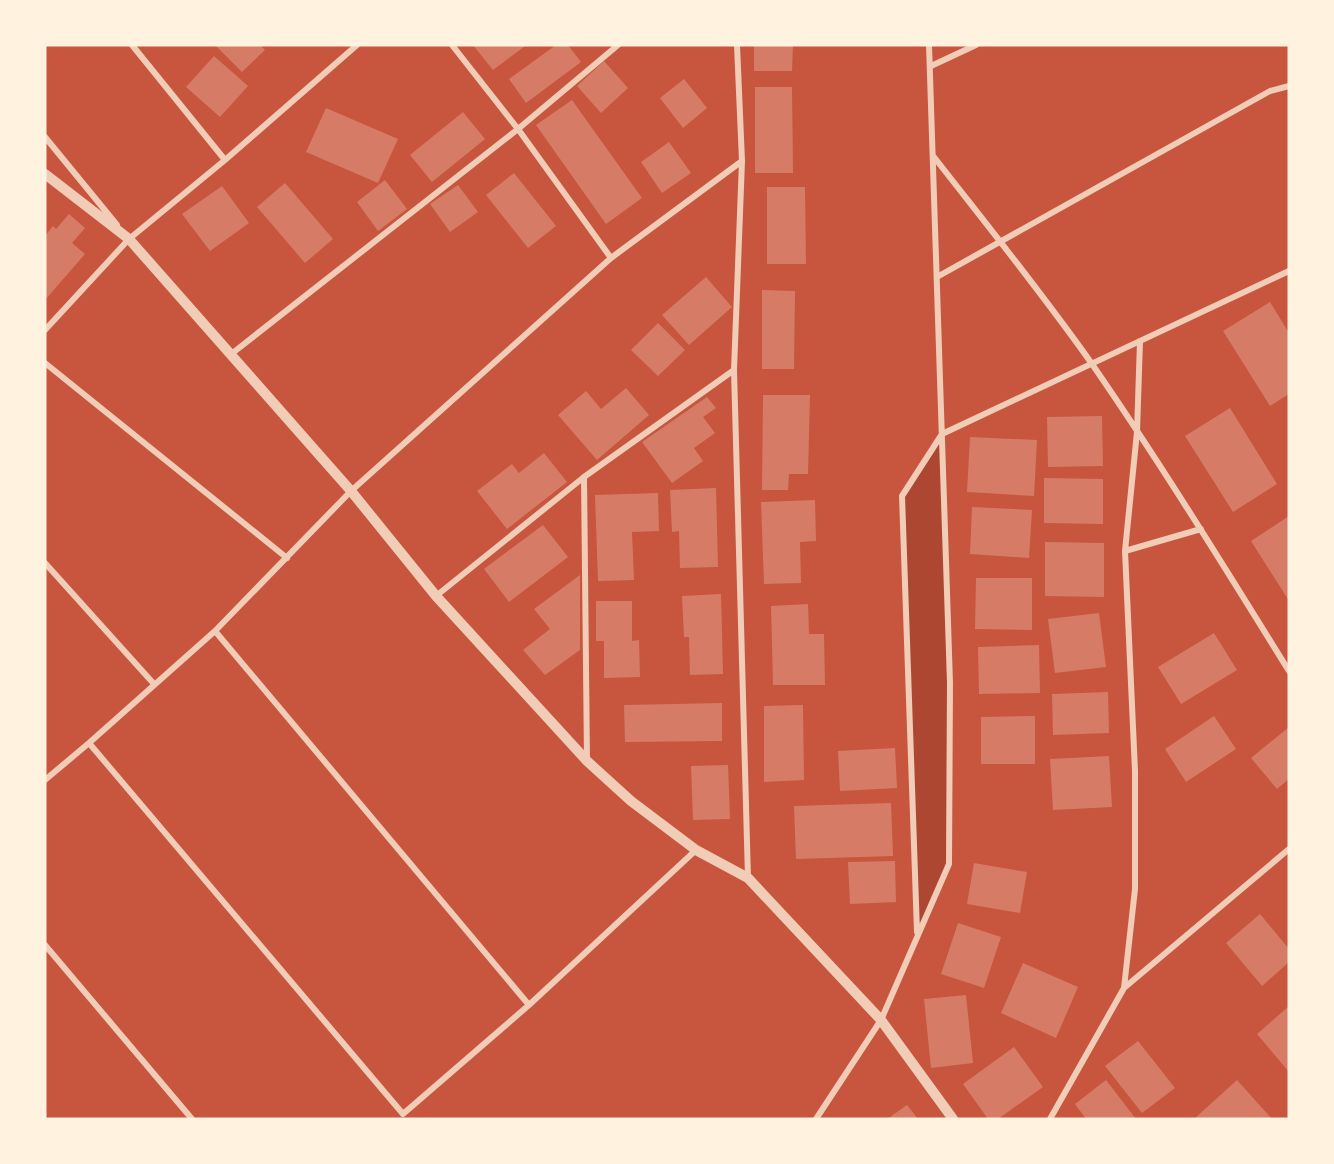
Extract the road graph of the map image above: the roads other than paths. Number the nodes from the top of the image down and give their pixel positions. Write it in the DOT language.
graph roads {
  1 [pos="132,45"];
  2 [pos="357,45"];
  3 [pos="452,45"];
  4 [pos="618,45"];
  5 [pos="737,45"];
  6 [pos="929,45"];
  7 [pos="976,45"];
  8 [pos="931,66"];
  9 [pos="1289,86"];
  10 [pos="518,129"];
  11 [pos="45,137"];
  12 [pos="934,157"];
  13 [pos="225,160"];
  14 [pos="742,161"];
  15 [pos="45,174"];
  16 [pos="129,239"];
  17 [pos="1000,242"];
  18 [pos="611,258"];
  19 [pos="1289,272"];
  20 [pos="937,277"];
  21 [pos="45,330"];
  22 [pos="1140,341"];
  23 [pos="230,355"];
  24 [pos="45,363"];
  25 [pos="1091,364"];
  26 [pos="734,370"];
  27 [pos="1137,432"];
  28 [pos="942,434"];
  29 [pos="584,477"];
  30 [pos="351,491"];
  31 [pos="1201,529"];
  32 [pos="1125,551"];
  33 [pos="287,558"];
  34 [pos="45,563"];
  35 [pos="436,596"];
  36 [pos="215,631"];
  37 [pos="1289,671"];
  38 [pos="154,684"];
  39 [pos="89,743"];
  40 [pos="587,761"];
  41 [pos="45,780"];
  42 [pos="1289,849"];
  43 [pos="696,850"];
  44 [pos="748,878"];
  45 [pos="917,936"];
  46 [pos="45,945"];
  47 [pos="1124,988"];
  48 [pos="529,1005"];
  49 [pos="881,1020"];
  50 [pos="192,1119"];
  51 [pos="816,1119"];
  52 [pos="953,1119"];
  53 [pos="1050,1119"];
  1 -- 13 [label="street"];
  2 -- 13 [label="street"];
  3 -- 10 [label="street"];
  4 -- 10 [label="street"];
  5 -- 14 [label="street"];
  6 -- 8 [label="street"];
  7 -- 8 [label="street"];
  8 -- 12 [label="street"];
  9 -- 17 [label="street"];
  10 -- 18 [label="street"];
  10 -- 23 [label="street"];
  11 -- 16 [label="street"];
  12 -- 17 [label="street"];
  12 -- 20 [label="street"];
  13 -- 16 [label="street"];
  14 -- 18 [label="street"];
  14 -- 26 [label="street"];
  15 -- 16 [label="street"];
  16 -- 21 [label="street"];
  16 -- 23 [label="street"];
  17 -- 20 [label="street"];
  17 -- 25 [label="street"];
  18 -- 30 [label="street"];
  19 -- 22 [label="street"];
  20 -- 28 [label="street"];
  22 -- 25 [label="street"];
  22 -- 27 [label="street"];
  23 -- 30 [label="street"];
  24 -- 33 [label="street"];
  25 -- 27 [label="street"];
  25 -- 28 [label="street"];
  26 -- 29 [label="street"];
  26 -- 44 [label="street"];
  27 -- 31 [label="street"];
  27 -- 32 [label="street"];
  28 -- 45 [label="street"];
  28 -- 45 [label="street"];
  29 -- 35 [label="street"];
  29 -- 40 [label="street"];
  30 -- 33 [label="street"];
  30 -- 35 [label="street"];
  31 -- 32 [label="street"];
  31 -- 37 [label="street"];
  32 -- 47 [label="street"];
  33 -- 36 [label="street"];
  34 -- 38 [label="street"];
  35 -- 40 [label="street"];
  36 -- 38 [label="street"];
  36 -- 48 [label="street"];
  38 -- 39 [label="street"];
  39 -- 41 [label="street"];
  39 -- 48 [label="street"];
  40 -- 43 [label="street"];
  42 -- 47 [label="street"];
  43 -- 44 [label="street"];
  43 -- 48 [label="street"];
  44 -- 49 [label="street"];
  45 -- 49 [label="street"];
  46 -- 50 [label="street"];
  47 -- 53 [label="street"];
  49 -- 51 [label="street"];
  49 -- 52 [label="street"];
}
